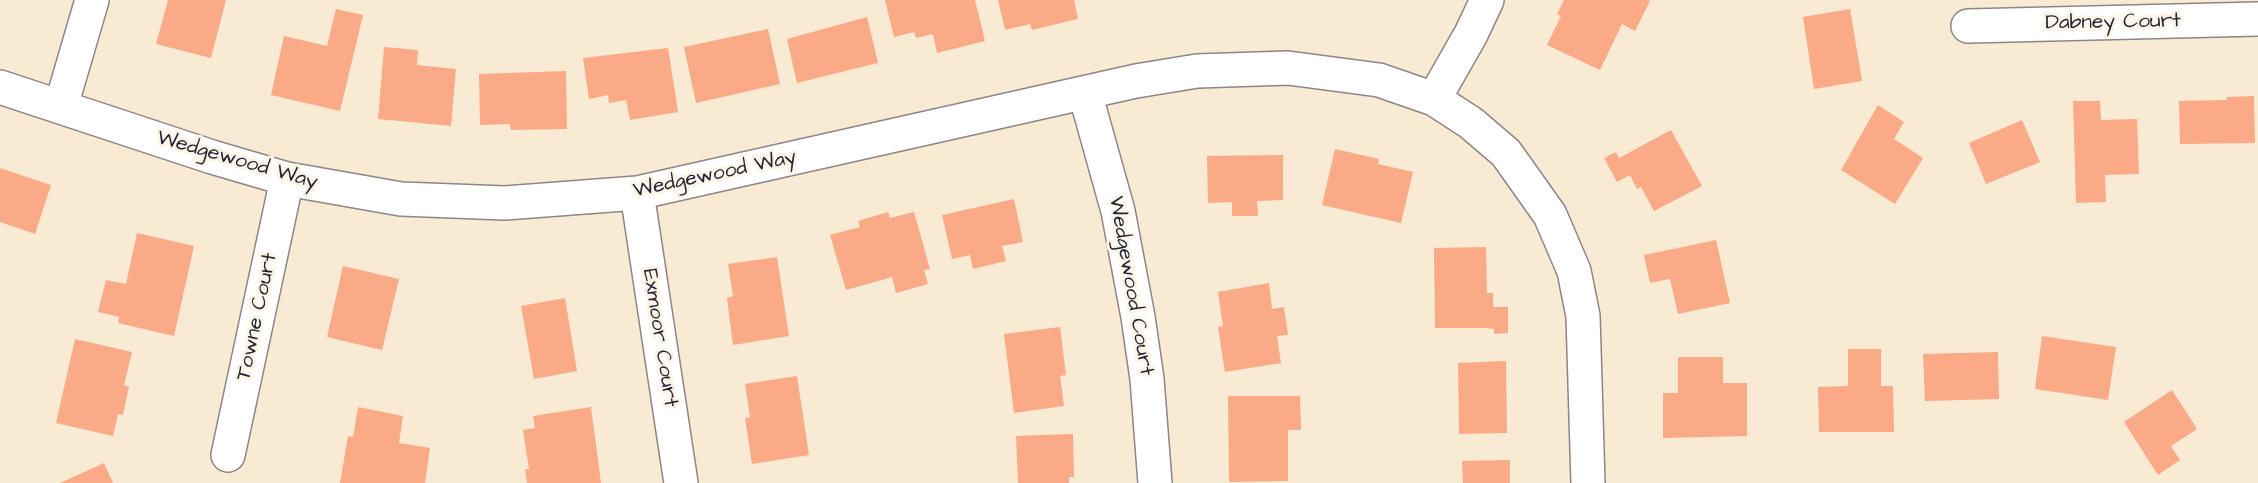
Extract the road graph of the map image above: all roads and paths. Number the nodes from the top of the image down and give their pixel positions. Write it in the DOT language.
graph roads {
  1 [pos="92,0"];
  2 [pos="1487,0"];
  3 [pos="2258,19"];
  4 [pos="1968,26"];
  5 [pos="0,87"];
  6 [pos="1085,93"];
  7 [pos="1434,99"];
  8 [pos="61,106"];
  9 [pos="287,179"];
  10 [pos="637,193"];
  11 [pos="228,455"];
  12 [pos="681,483"];
  13 [pos="1155,483"];
  14 [pos="1588,483"];
  1 -- 8 [label="street"];
  2 -- 7 [label="street"];
  3 -- 4 [label="street, Dabney Court"];
  5 -- 8 [label="street, Wedgewood Way"];
  6 -- 7 [label="street, Wedgewood Way"];
  6 -- 10 [label="street, Wedgewood Way"];
  6 -- 13 [label="street, Wedgewood Court"];
  7 -- 14 [label="street, Wedgewood Way"];
  8 -- 9 [label="street, Wedgewood Way"];
  9 -- 10 [label="street, Wedgewood Way"];
  9 -- 11 [label="street, Towne Court"];
  10 -- 12 [label="street, Exmoor Court"];
}
